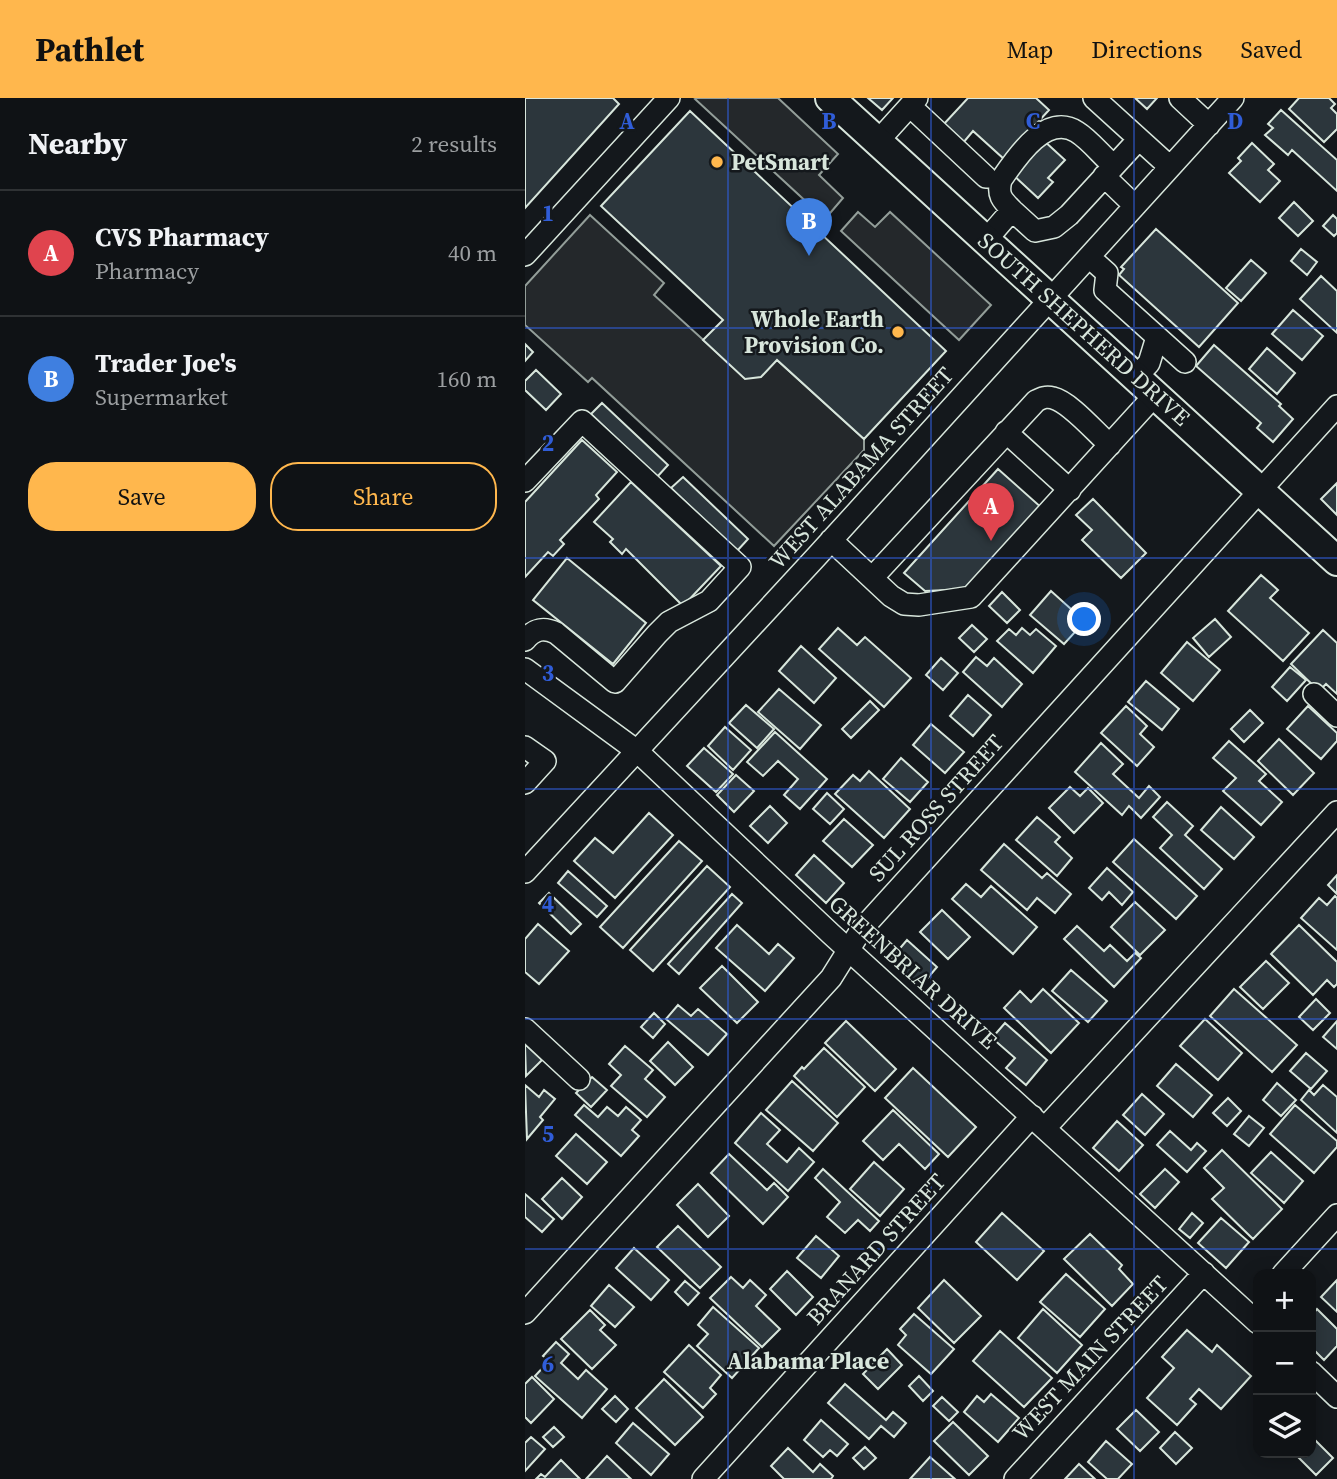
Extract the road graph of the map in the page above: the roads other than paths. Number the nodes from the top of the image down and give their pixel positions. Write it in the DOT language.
graph roads {
  1 [pos="669,98"];
  2 [pos="830,98"];
  3 [pos="1094,98"];
  4 [pos="1180,98"];
  5 [pos="1233,98"];
  6 [pos="913,102"];
  7 [pos="1209,125"];
  8 [pos="1139,139"];
  9 [pos="878,141"];
  10 [pos="1170,167"];
  11 [pos="1109,171"];
  12 [pos="986,177"];
  13 [pos="1135,206"];
  14 [pos="1012,210"];
  15 [pos="986,240"];
  16 [pos="526,253"];
  17 [pos="1089,257"];
  18 [pos="1051,299"];
  19 [pos="1157,337"];
  20 [pos="1185,362"];
  21 [pos="1145,386"];
  22 [pos="1337,406"];
  23 [pos="1006,432"];
  24 [pos="1110,445"];
  25 [pos="525,481"];
  26 [pos="1070,490"];
  27 [pos="1260,491"];
  28 [pos="831,540"];
  29 [pos="1337,561"];
  30 [pos="872,578"];
  31 [pos="525,640"];
  32 [pos="525,670"];
  33 [pos="1314,695"];
  34 [pos="1337,716"];
  35 [pos="525,747"];
  36 [pos="637,751"];
  37 [pos="525,783"];
  38 [pos="1337,812"];
  39 [pos="528,861"];
  40 [pos="850,950"];
  41 [pos="525,1030"];
  42 [pos="579,1079"];
  43 [pos="1038,1122"];
  44 [pos="1337,1215"];
  45 [pos="1288,1269"];
  46 [pos="1204,1273"];
  47 [pos="1253,1311"];
  48 [pos="525,1313"];
  49 [pos="1316,1377"];
  50 [pos="1337,1396"];
  51 [pos="703,1479"];
  52 [pos="1015,1479"];
  1 -- 16 [label="street"];
  2 -- 9 [label="main road, SOUTH SHEPHERD DRIVE"];
  3 -- 8 [label="street"];
  4 -- 7 [label="street"];
  5 -- 7 [label="street, WEST ALABAMA STREET"];
  6 -- 9 [label="street"];
  6 -- 12 [label="street"];
  7 -- 10 [label="street, WEST ALABAMA STREET"];
  8 -- 10 [label="street"];
  8 -- 11 [label="street"];
  9 -- 15 [label="main road, SOUTH SHEPHERD DRIVE"];
  10 -- 13 [label="street, WEST ALABAMA STREET"];
  11 -- 13 [label="street"];
  11 -- 14 [label="street"];
  11 -- 14 [label="street"];
  13 -- 17 [label="street, WEST ALABAMA STREET"];
  14 -- 15 [label="street"];
  15 -- 18 [label="main road, SOUTH SHEPHERD DRIVE"];
  17 -- 18 [label="street, WEST ALABAMA STREET"];
  17 -- 19 [label="street"];
  18 -- 21 [label="main road, SOUTH SHEPHERD DRIVE"];
  18 -- 28 [label="street, WEST ALABAMA STREET"];
  19 -- 20 [label="street"];
  19 -- 21 [label="street"];
  21 -- 24 [label="street"];
  21 -- 27 [label="main road, SOUTH SHEPHERD DRIVE"];
  22 -- 27 [label="street, SUL ROSS STREET"];
  23 -- 24 [label="street"];
  23 -- 26 [label="street"];
  23 -- 30 [label="street"];
  24 -- 26 [label="street"];
  25 -- 31 [label="street"];
  26 -- 30 [label="street"];
  27 -- 29 [label="main road, SOUTH SHEPHERD DRIVE"];
  27 -- 40 [label="street, SUL ROSS STREET"];
  28 -- 30 [label="street"];
  28 -- 36 [label="street, WEST ALABAMA STREET"];
  32 -- 36 [label="street, GREENBRIAR DRIVE"];
  33 -- 34 [label="street"];
  35 -- 37 [label="street"];
  36 -- 39 [label="street, WEST ALABAMA STREET"];
  36 -- 40 [label="street, GREENBRIAR DRIVE"];
  38 -- 43 [label="street, BRANARD STREET"];
  40 -- 43 [label="street, GREENBRIAR DRIVE"];
  40 -- 48 [label="street, SUL ROSS STREET"];
  41 -- 42 [label="street"];
  43 -- 46 [label="street, GREENBRIAR DRIVE"];
  43 -- 51 [label="street, BRANARD STREET"];
  44 -- 45 [label="street"];
  46 -- 47 [label="street, GREENBRIAR DRIVE"];
  46 -- 52 [label="street, WEST MAIN STREET"];
  49 -- 50 [label="street"];
}
